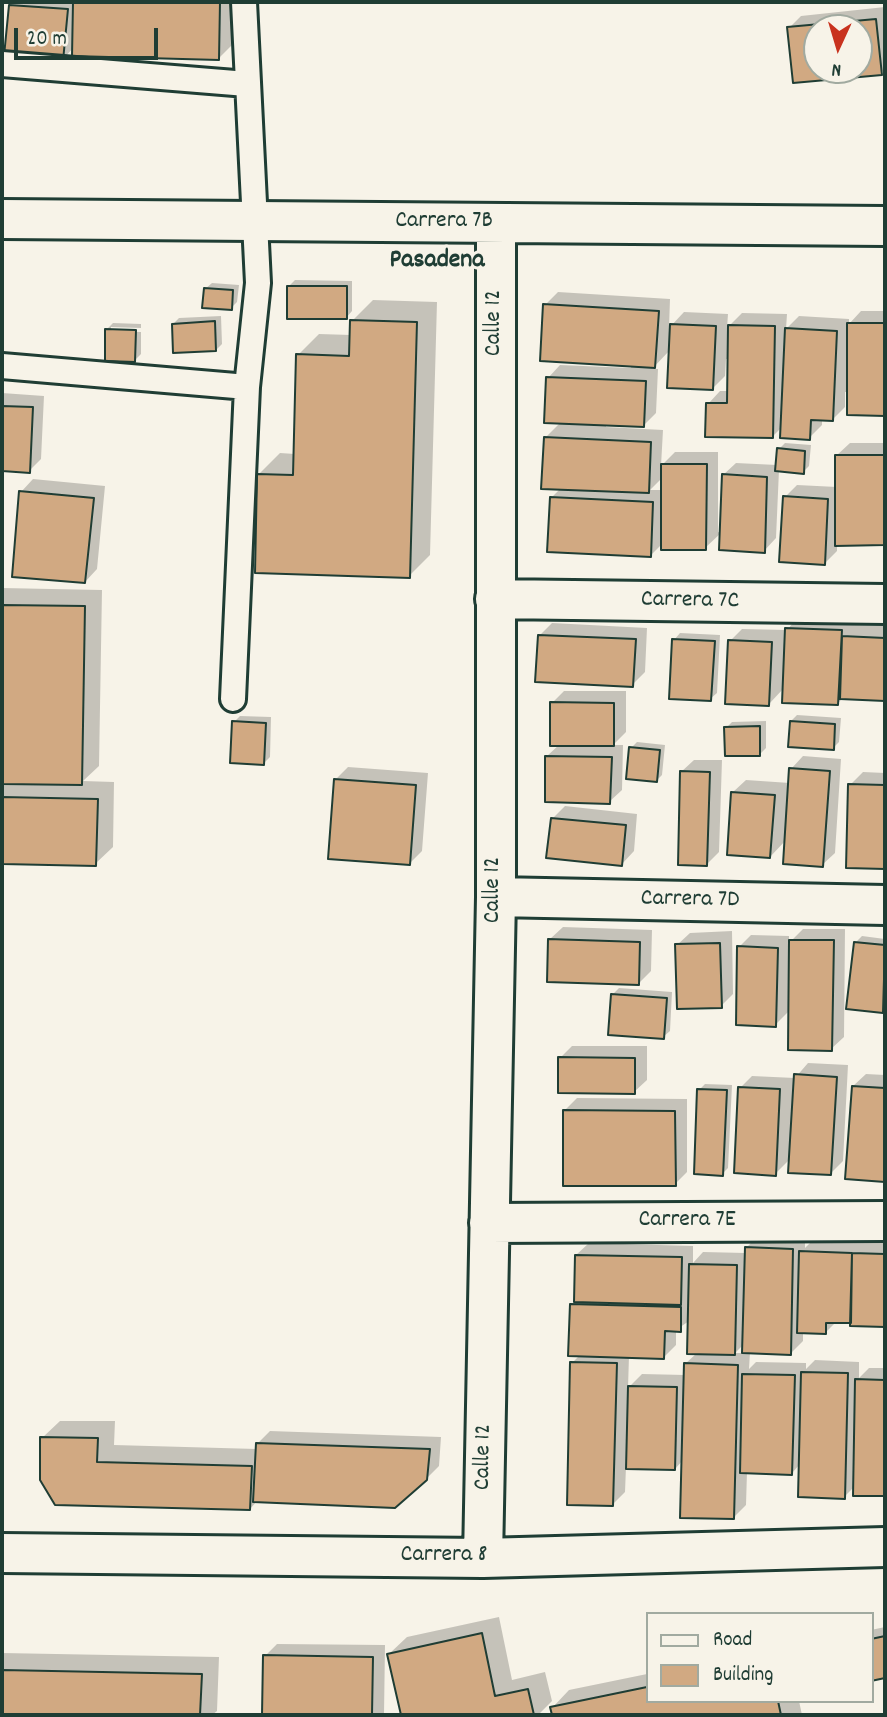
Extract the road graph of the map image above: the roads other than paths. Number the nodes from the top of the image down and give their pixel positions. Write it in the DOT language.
graph roads {
  1 [pos="244,2"];
  2 [pos="2,64"];
  3 [pos="247,84"];
  4 [pos="2,219"];
  5 [pos="253,221"];
  6 [pos="496,223"];
  7 [pos="885,226"];
  8 [pos="2,366"];
  9 [pos="247,387"];
  10 [pos="495,599"];
  11 [pos="885,604"];
  12 [pos="233,699"];
  13 [pos="496,897"];
  14 [pos="885,905"];
  15 [pos="885,1221"];
  16 [pos="489,1223"];
  17 [pos="885,1547"];
  18 [pos="2,1553"];
  19 [pos="483,1558"];
  1 -- 3 [label="lane"];
  2 -- 3 [label="lane"];
  3 -- 5 [label="lane"];
  4 -- 5 [label="street, Carrera 7B"];
  5 -- 6 [label="street, Carrera 7B"];
  5 -- 9 [label="lane"];
  6 -- 7 [label="street, Carrera 7B"];
  6 -- 10 [label="street, Calle 12"];
  8 -- 9 [label="lane"];
  9 -- 12 [label="lane"];
  10 -- 11 [label="street, Carrera 7C"];
  10 -- 13 [label="street, Calle 12"];
  13 -- 14 [label="street, Carrera 7D"];
  13 -- 16 [label="street, Calle 12"];
  15 -- 16 [label="street, Carrera 7E"];
  16 -- 19 [label="street, Calle 12"];
  17 -- 19 [label="street, Carrera 8"];
  18 -- 19 [label="street, Carrera 8"];
}
